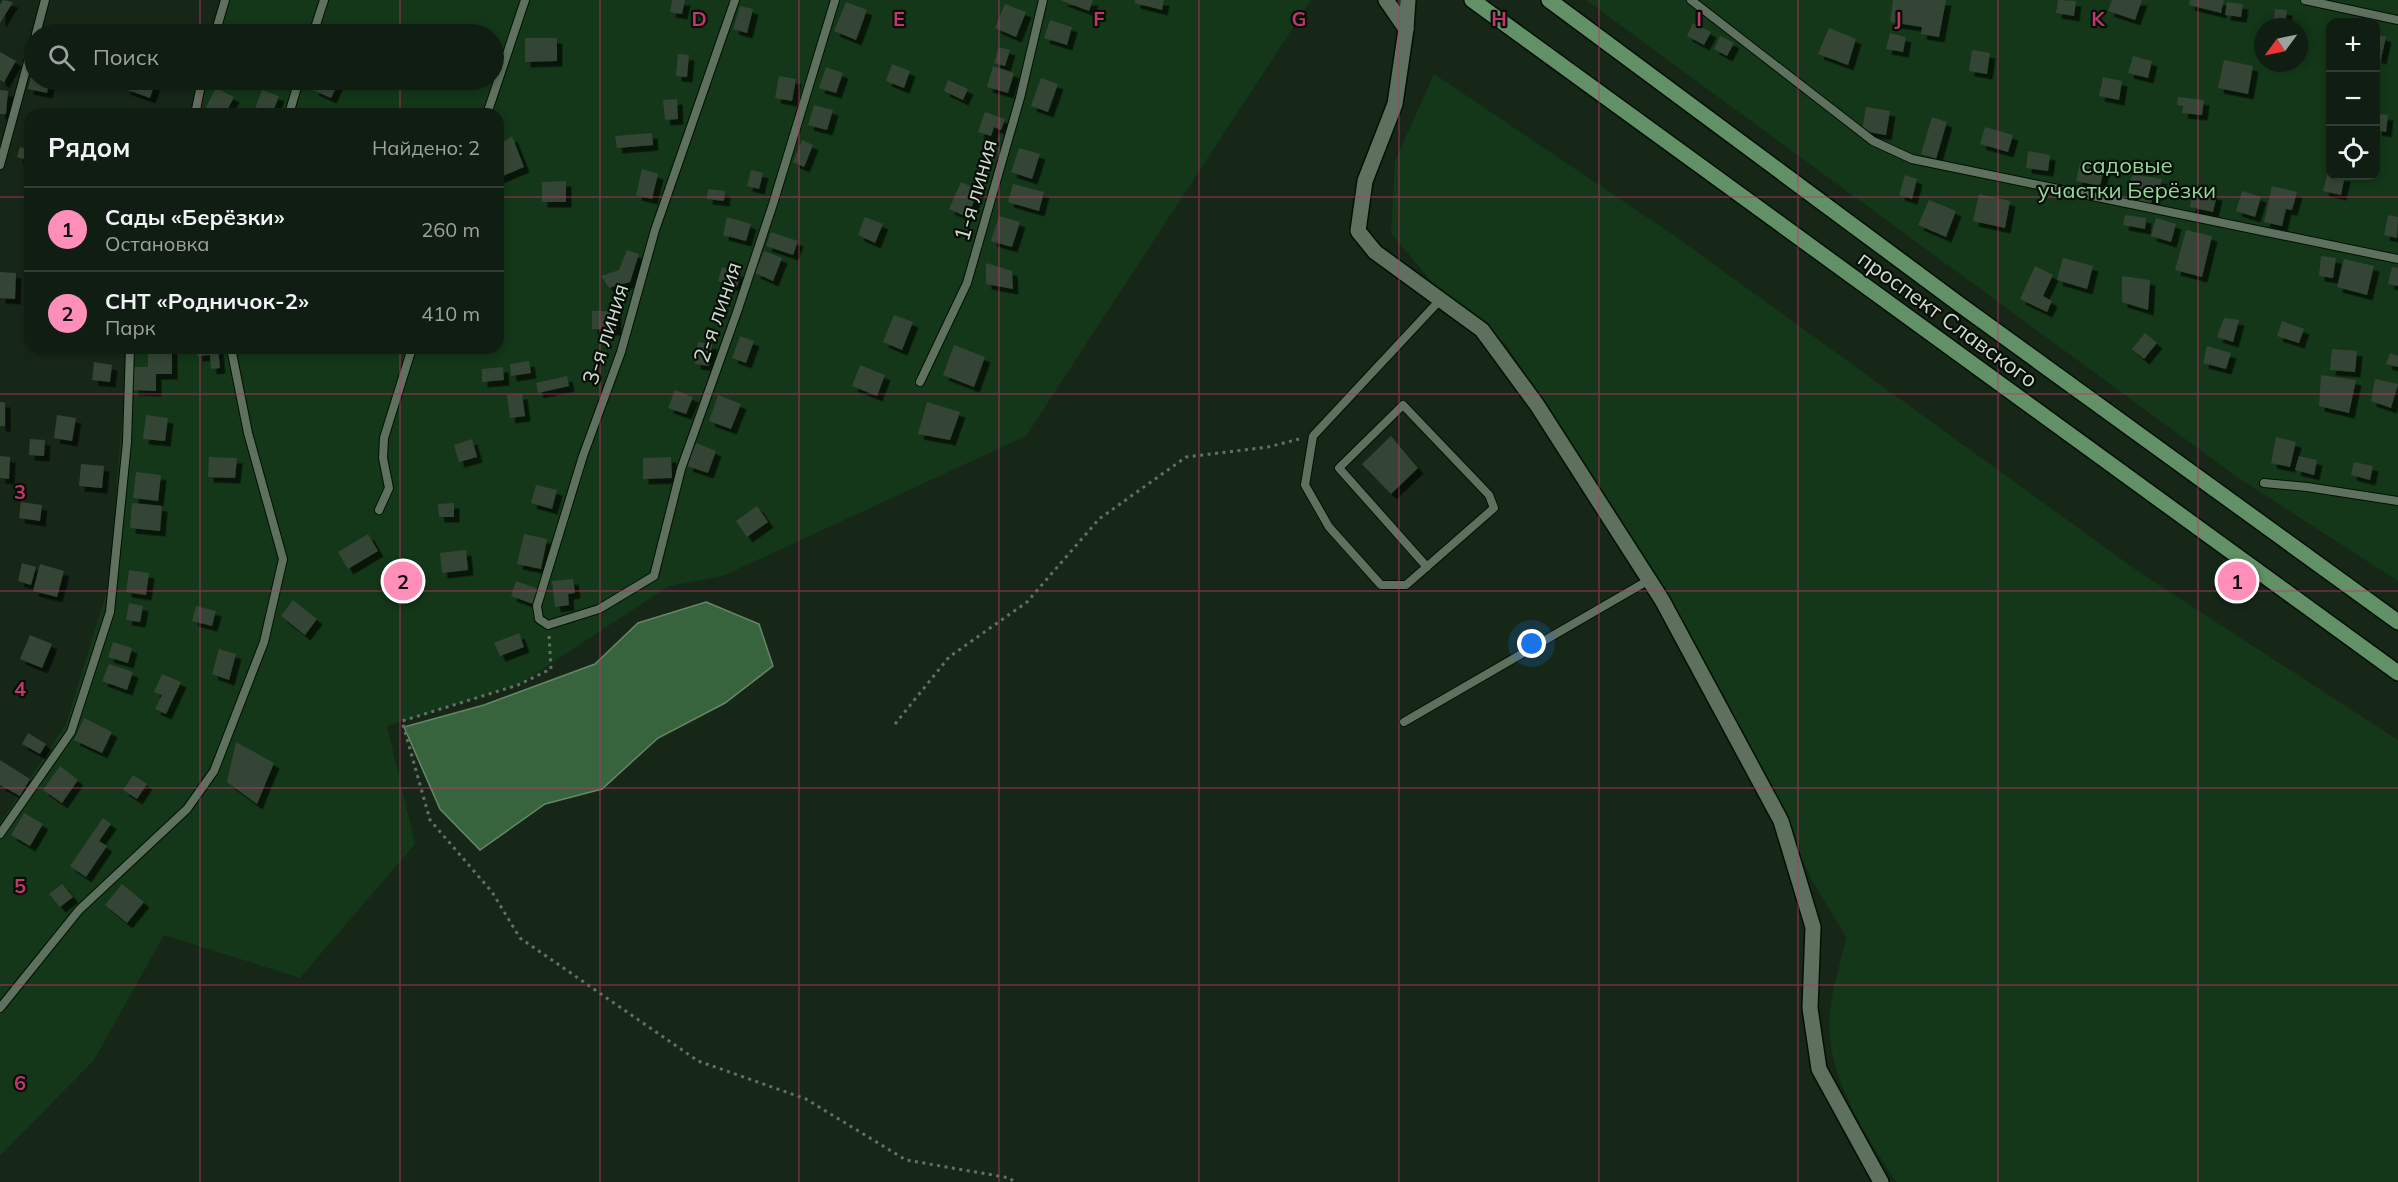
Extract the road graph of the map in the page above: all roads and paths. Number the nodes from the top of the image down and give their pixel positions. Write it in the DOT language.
graph roads {
  1 [pos="45,0"];
  2 [pos="225,0"];
  3 [pos="324,0"];
  4 [pos="525,0"];
  5 [pos="735,0"];
  6 [pos="835,0"];
  7 [pos="1043,0"];
  8 [pos="1386,0"];
  9 [pos="1408,0"];
  10 [pos="1472,0"];
  11 [pos="1549,0"];
  12 [pos="1691,0"];
  13 [pos="2305,0"];
  14 [pos="2398,20"];
  15 [pos="39,24"];
  16 [pos="218,24"];
  17 [pos="316,24"];
  18 [pos="1406,29"];
  19 [pos="504,63"];
  20 [pos="24,77"];
  21 [pos="200,90"];
  22 [pos="296,90"];
  23 [pos="495,90"];
  24 [pos="196,108"];
  25 [pos="291,108"];
  26 [pos="489,108"];
  27 [pos="0,165"];
  28 [pos="2398,258"];
  29 [pos="1440,300"];
  30 [pos="130,354"];
  31 [pos="232,354"];
  32 [pos="410,354"];
  33 [pos="920,382"];
  34 [pos="1313,436"];
  35 [pos="2264,483"];
  36 [pos="2398,501"];
  37 [pos="379,510"];
  38 [pos="1427,567"];
  39 [pos="1649,580"];
  40 [pos="2398,622"];
  41 [pos="548,625"];
  42 [pos="2398,673"];
  43 [pos="1404,722"];
  44 [pos="894,724"];
  45 [pos="0,834"];
  46 [pos="0,1008"];
  47 [pos="1014,1182"];
  48 [pos="1881,1182"];
  1 -- 15 [label="lane"];
  2 -- 16 [label="lane"];
  3 -- 17 [label="lane"];
  4 -- 19 [label="lane"];
  5 -- 41 [label="lane, 3-я линия"];
  6 -- 41 [label="lane, 2-я линия"];
  7 -- 33 [label="lane, 1-я линия"];
  8 -- 18 [label="street"];
  9 -- 18 [label="street"];
  10 -- 42 [label="main road, проспект Славского"];
  11 -- 40 [label="main road, проспект Славского"];
  12 -- 28 [label="lane"];
  13 -- 14 [label="lane"];
  18 -- 29 [label="street"];
  20 -- 27 [label="lane"];
  21 -- 24 [label="lane"];
  22 -- 25 [label="lane"];
  23 -- 26 [label="lane"];
  29 -- 34 [label="lane"];
  29 -- 39 [label="street"];
  30 -- 45 [label="lane"];
  31 -- 46 [label="lane"];
  32 -- 37 [label="lane"];
  34 -- 38 [label="lane"];
  34 -- 44 [label="path"];
  35 -- 36 [label="lane"];
  38 -- 38 [label="lane"];
  39 -- 43 [label="lane"];
  39 -- 48 [label="street"];
  41 -- 47 [label="path"];
}
